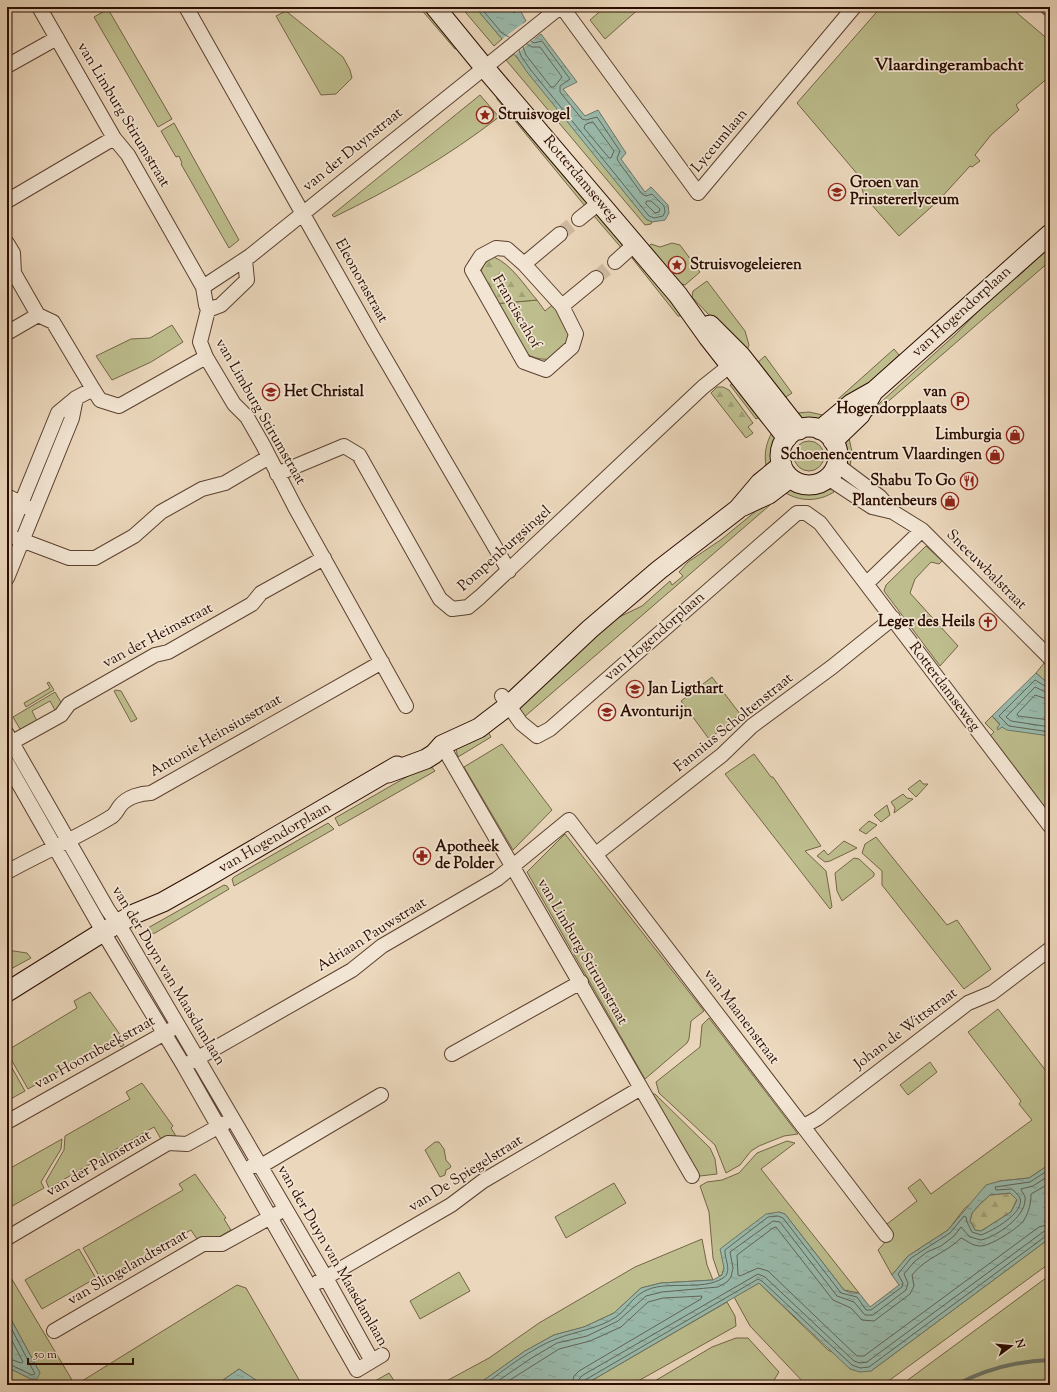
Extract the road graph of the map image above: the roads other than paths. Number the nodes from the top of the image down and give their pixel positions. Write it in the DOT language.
graph roads {
  1 [pos="39,7"];
  2 [pos="186,7"];
  3 [pos="435,7"];
  4 [pos="561,7"];
  5 [pos="854,7"];
  6 [pos="1047,7"];
  7 [pos="1050,9"];
  8 [pos="57,38"];
  9 [pos="7,66"];
  10 [pos="484,68"];
  11 [pos="114,138"];
  12 [pos="7,201"];
  13 [pos="600,202"];
  14 [pos="303,212"];
  15 [pos="579,218"];
  16 [pos="1050,234"];
  17 [pos="556,238"];
  18 [pos="7,243"];
  19 [pos="635,244"];
  20 [pos="245,260"];
  21 [pos="615,262"];
  22 [pos="524,264"];
  23 [pos="593,285"];
  24 [pos="203,287"];
  25 [pos="562,306"];
  26 [pos="208,310"];
  27 [pos="38,315"];
  28 [pos="7,333"];
  29 [pos="206,357"];
  30 [pos="736,361"];
  31 [pos="93,389"];
  32 [pos="76,398"];
  33 [pos="793,434"];
  34 [pos="826,436"];
  35 [pos="269,457"];
  36 [pos="832,471"];
  37 [pos="786,472"];
  38 [pos="277,474"];
  39 [pos="7,496"];
  40 [pos="21,504"];
  41 [pos="35,510"];
  42 [pos="806,513"];
  43 [pos="922,530"];
  44 [pos="8,536"];
  45 [pos="22,540"];
  46 [pos="324,558"];
  47 [pos="509,571"];
  48 [pos="7,578"];
  49 [pos="867,583"];
  50 [pos="893,618"];
  51 [pos="1050,658"];
  52 [pos="382,662"];
  53 [pos="505,700"];
  54 [pos="406,706"];
  55 [pos="8,740"];
  56 [pos="442,745"];
  57 [pos="7,763"];
  58 [pos="569,820"];
  59 [pos="1050,826"];
  60 [pos="68,840"];
  61 [pos="55,846"];
  62 [pos="596,854"];
  63 [pos="513,867"];
  64 [pos="7,872"];
  65 [pos="113,933"];
  66 [pos="1050,949"];
  67 [pos="581,982"];
  68 [pos="7,993"];
  69 [pos="178,1026"];
  70 [pos="164,1034"];
  71 [pos="452,1054"];
  72 [pos="198,1058"];
  73 [pos="184,1066"];
  74 [pos="641,1088"];
  75 [pos="381,1095"];
  76 [pos="232,1119"];
  77 [pos="7,1122"];
  78 [pos="218,1126"];
  79 [pos="804,1126"];
  80 [pos="261,1166"];
  81 [pos="243,1170"];
  82 [pos="692,1176"];
  83 [pos="285,1209"];
  84 [pos="270,1218"];
  85 [pos="886,1235"];
  86 [pos="7,1238"];
  87 [pos="326,1278"];
  88 [pos="309,1287"];
  89 [pos="54,1331"];
  1 -- 8 [label="street, van Limburg Stirumstraat"];
  2 -- 14 [label="street, Eleonorastraat"];
  3 -- 10 [label="street, Rotterdamseweg"];
  4 -- 5 [label="street, Lyceumlaan"];
  4 -- 10 [label="street, van der Duynstraat"];
  6 -- 7 [label="street"];
  8 -- 9 [label="street"];
  8 -- 11 [label="street, van Limburg Stirumstraat"];
  10 -- 13 [label="street, Rotterdamseweg"];
  10 -- 14 [label="street, van der Duynstraat"];
  11 -- 12 [label="street"];
  11 -- 24 [label="street, van Limburg Stirumstraat"];
  13 -- 15 [label="street"];
  13 -- 19 [label="street, Rotterdamseweg"];
  14 -- 20 [label="street, van der Duynstraat"];
  14 -- 47 [label="street, Eleonorastraat"];
  16 -- 34 [label="street, van Hogendorplaan"];
  17 -- 22 [label="street, Franciscahof"];
  18 -- 27 [label="street"];
  19 -- 21 [label="street"];
  19 -- 30 [label="street, Rotterdamseweg"];
  20 -- 24 [label="street, van der Duynstraat"];
  20 -- 26 [label="street"];
  22 -- 25 [label="street, Franciscahof"];
  22 -- 25 [label="street, Franciscahof"];
  23 -- 25 [label="street"];
  24 -- 26 [label="street, van Limburg Stirumstraat"];
  26 -- 29 [label="street, van Limburg Stirumstraat"];
  27 -- 28 [label="street"];
  27 -- 31 [label="street"];
  29 -- 31 [label="street"];
  29 -- 35 [label="street, van Limburg Stirumstraat"];
  30 -- 33 [label="street, Rotterdamseweg"];
  30 -- 47 [label="street, Pompenburgsingel"];
  31 -- 32 [label="street"];
  32 -- 40 [label="street"];
  32 -- 41 [label="street"];
  33 -- 34 [label="street"];
  33 -- 37 [label="street"];
  34 -- 36 [label="street"];
  35 -- 38 [label="street, van Limburg Stirumstraat"];
  35 -- 45 [label="street"];
  36 -- 37 [label="street"];
  36 -- 43 [label="street, Sneeuwbalstraat"];
  37 -- 53 [label="street, van Hogendorplaan"];
  38 -- 46 [label="street, van Limburg Stirumstraat"];
  38 -- 47 [label="street, Pompenburgsingel"];
  39 -- 40 [label="street"];
  40 -- 41 [label="street"];
  40 -- 44 [label="street"];
  41 -- 45 [label="street"];
  42 -- 49 [label="street, Rotterdamseweg"];
  42 -- 53 [label="street, van Hogendorplaan"];
  43 -- 49 [label="street"];
  43 -- 51 [label="street, Sneeuwbalstraat"];
  44 -- 45 [label="street"];
  45 -- 48 [label="street"];
  46 -- 52 [label="street, van Limburg Stirumstraat"];
  46 -- 55 [label="street, van der Heimstraat"];
  49 -- 50 [label="street, Rotterdamseweg"];
  50 -- 59 [label="street, Rotterdamseweg"];
  50 -- 62 [label="street, Fannius Scholtenstraat"];
  52 -- 54 [label="street, van Limburg Stirumstraat"];
  52 -- 60 [label="street, Antonie Heinsiusstraat"];
  53 -- 56 [label="street, van Hogendorplaan"];
  55 -- 60 [label="street, van der Duyn van Maasdamlaan"];
  56 -- 63 [label="street, van Limburg Stirumstraat"];
  56 -- 65 [label="street, van Hogendorplaan"];
  57 -- 61 [label="street, van der Duyn van Maasdamlaan"];
  58 -- 62 [label="street, van Maanenstraat"];
  58 -- 63 [label="street, Adriaan Pauwstraat"];
  60 -- 61 [label="street, Antonie Heinsiusstraat"];
  60 -- 65 [label="street, van der Duyn van Maasdamlaan"];
  61 -- 64 [label="street, Antonie Heinsiusstraat"];
  61 -- 65 [label="street, van der Duyn van Maasdamlaan"];
  62 -- 79 [label="street, van Maanenstraat"];
  63 -- 67 [label="street, van Limburg Stirumstraat"];
  63 -- 72 [label="street, Adriaan Pauwstraat"];
  65 -- 68 [label="street, van Hogendorplaan"];
  65 -- 69 [label="street, van der Duyn van Maasdamlaan"];
  65 -- 70 [label="street, van der Duyn van Maasdamlaan"];
  66 -- 79 [label="street, Johan de Wittstraat"];
  67 -- 71 [label="street"];
  67 -- 74 [label="street, van Limburg Stirumstraat"];
  69 -- 70 [label="street, van Hoornbeekstraat"];
  69 -- 72 [label="street, van der Duyn van Maasdamlaan"];
  70 -- 73 [label="street, van der Duyn van Maasdamlaan"];
  70 -- 77 [label="street, van Hoornbeekstraat"];
  72 -- 73 [label="street, Adriaan Pauwstraat"];
  72 -- 76 [label="street, van der Duyn van Maasdamlaan"];
  73 -- 78 [label="street, van der Duyn van Maasdamlaan"];
  74 -- 82 [label="street, van Limburg Stirumstraat"];
  74 -- 87 [label="street, van De Spiegelstraat"];
  75 -- 80 [label="street"];
  76 -- 78 [label="street, van der Palmstraat"];
  76 -- 80 [label="street, van der Duyn van Maasdamlaan"];
  78 -- 81 [label="street, van der Duyn van Maasdamlaan"];
  78 -- 86 [label="street, van der Palmstraat"];
  79 -- 85 [label="street, van Maanenstraat"];
  80 -- 81 [label="street"];
  80 -- 83 [label="street, van der Duyn van Maasdamlaan"];
  81 -- 84 [label="street, van der Duyn van Maasdamlaan"];
  83 -- 84 [label="street, van Slingelandtstraat"];
  83 -- 87 [label="street, van der Duyn van Maasdamlaan"];
  84 -- 88 [label="street, van der Duyn van Maasdamlaan"];
  84 -- 89 [label="street, van Slingelandtstraat"];
  87 -- 88 [label="street, van De Spiegelstraat"];
  87 -- 88 [label="street, van der Duyn van Maasdamlaan"];
}
